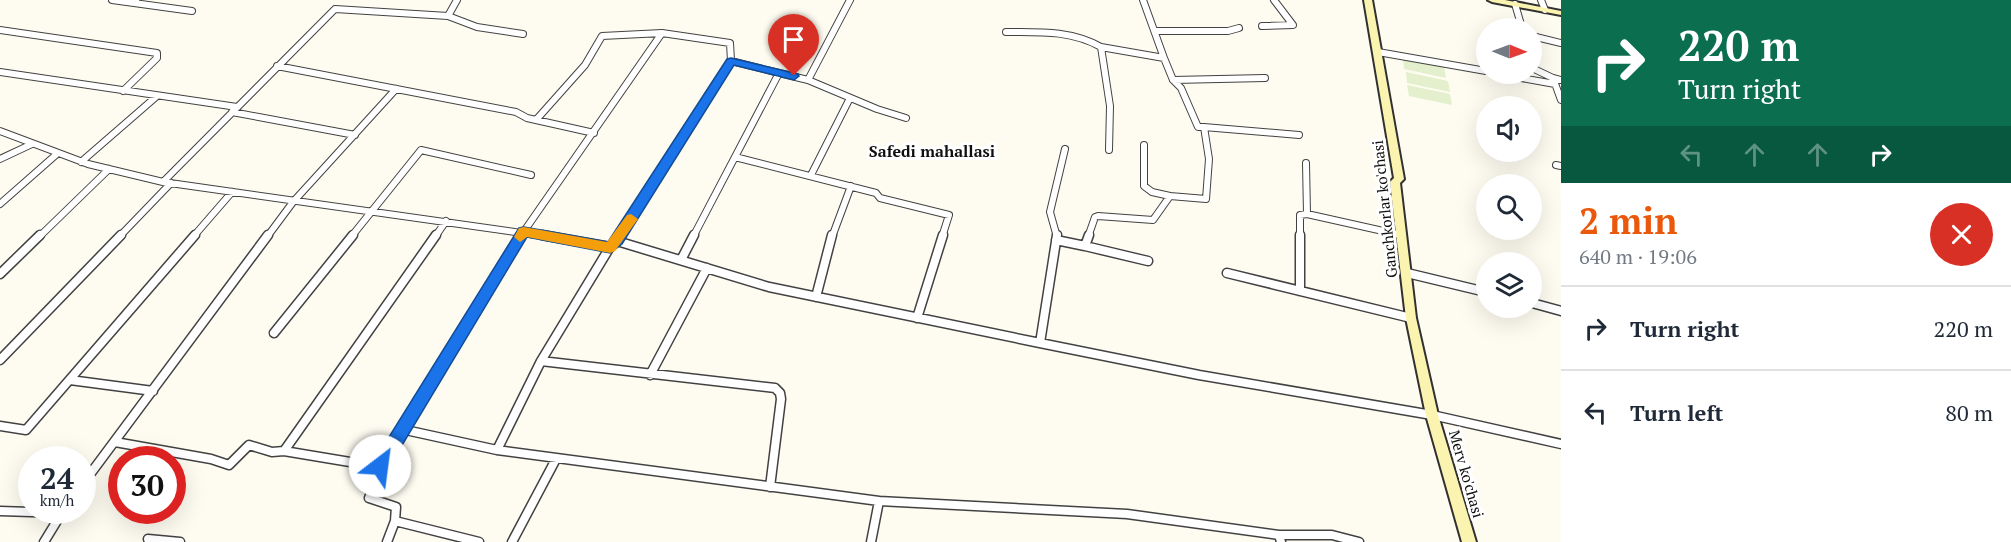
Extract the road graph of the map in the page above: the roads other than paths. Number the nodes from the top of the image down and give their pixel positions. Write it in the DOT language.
graph roads {
  1 [pos="112,0"];
  2 [pos="457,0"];
  3 [pos="850,0"];
  4 [pos="1143,0"];
  5 [pos="1274,0"];
  6 [pos="1368,0"];
  7 [pos="1492,0"];
  8 [pos="1541,0"];
  9 [pos="135,2"];
  10 [pos="1515,4"];
  11 [pos="1545,10"];
  12 [pos="192,11"];
  13 [pos="1561,13"];
  14 [pos="448,16"];
  15 [pos="1519,18"];
  16 [pos="1262,26"];
  17 [pos="1239,28"];
  18 [pos="0,30"];
  19 [pos="1156,31"];
  20 [pos="1006,32"];
  21 [pos="662,33"];
  22 [pos="523,34"];
  23 [pos="1542,38"];
  24 [pos="1561,43"];
  25 [pos="1101,47"];
  26 [pos="1378,52"];
  27 [pos="1164,58"];
  28 [pos="731,61"];
  29 [pos="277,66"];
  30 [pos="1476,69"];
  31 [pos="0,72"];
  32 [pos="779,73"];
  33 [pos="1542,73"];
  34 [pos="1265,78"];
  35 [pos="808,80"];
  36 [pos="1173,80"];
  37 [pos="1556,81"];
  38 [pos="396,89"];
  39 [pos="123,91"];
  40 [pos="157,96"];
  41 [pos="850,98"];
  42 [pos="1561,100"];
  43 [pos="234,110"];
  44 [pos="906,118"];
  45 [pos="536,120"];
  46 [pos="1204,127"];
  47 [pos="1,131"];
  48 [pos="594,133"];
  49 [pos="355,135"];
  50 [pos="1299,135"];
  51 [pos="32,144"];
  52 [pos="1144,145"];
  53 [pos="1065,149"];
  54 [pos="1109,150"];
  55 [pos="58,153"];
  56 [pos="735,157"];
  57 [pos="0,159"];
  58 [pos="81,162"];
  59 [pos="1306,163"];
  60 [pos="109,169"];
  61 [pos="531,175"];
  62 [pos="812,175"];
  63 [pos="167,183"];
  64 [pos="851,186"];
  65 [pos="232,192"];
  66 [pos="1170,196"];
  67 [pos="293,202"];
  68 [pos="0,204"];
  69 [pos="371,211"];
  70 [pos="1307,214"];
  71 [pos="446,221"];
  72 [pos="524,232"];
  73 [pos="1401,235"];
  74 [pos="1056,240"];
  75 [pos="617,241"];
  76 [pos="1085,246"];
  77 [pos="610,248"];
  78 [pos="681,260"];
  79 [pos="1148,261"];
  80 [pos="707,268"];
  81 [pos="1227,273"];
  82 [pos="1407,273"];
  83 [pos="0,274"];
  84 [pos="1476,290"];
  85 [pos="1300,291"];
  86 [pos="816,297"];
  87 [pos="1542,305"];
  88 [pos="1561,310"];
  89 [pos="917,318"];
  90 [pos="1411,318"];
  91 [pos="274,333"];
  92 [pos="1040,343"];
  93 [pos="0,360"];
  94 [pos="541,362"];
  95 [pos="650,375"];
  96 [pos="69,380"];
  97 [pos="153,391"];
  98 [pos="1432,415"];
  99 [pos="0,426"];
  100 [pos="401,429"];
  101 [pos="115,442"];
  102 [pos="1561,444"];
  103 [pos="497,450"];
  104 [pos="284,451"];
  105 [pos="556,459"];
  106 [pos="380,466"];
  107 [pos="96,467"];
  108 [pos="770,487"];
  109 [pos="879,501"];
  110 [pos="0,511"];
  111 [pos="18,511"];
  112 [pos="395,521"];
  113 [pos="55,524"];
  114 [pos="1280,538"];
  115 [pos="148,539"];
  116 [pos="44,542"];
  117 [pos="180,542"];
  118 [pos="387,542"];
  119 [pos="479,542"];
  120 [pos="512,542"];
  121 [pos="872,542"];
  122 [pos="1359,542"];
  123 [pos="1468,542"];
  1 -- 9 [label="street"];
  2 -- 14 [label="street"];
  3 -- 35 [label="street"];
  4 -- 19 [label="street"];
  5 -- 16 [label="street"];
  6 -- 26 [label="street, Ganchkorlar ko'chasi"];
  7 -- 10 [label="street"];
  8 -- 11 [label="street"];
  9 -- 12 [label="street"];
  10 -- 11 [label="street"];
  10 -- 15 [label="street"];
  11 -- 13 [label="street"];
  14 -- 22 [label="street"];
  14 -- 29 [label="street"];
  17 -- 19 [label="street"];
  18 -- 39 [label="street"];
  19 -- 27 [label="street"];
  20 -- 25 [label="street"];
  21 -- 28 [label="street"];
  21 -- 45 [label="street"];
  21 -- 48 [label="street"];
  23 -- 24 [label="street"];
  25 -- 27 [label="street"];
  25 -- 54 [label="street"];
  26 -- 30 [label="street"];
  26 -- 73 [label="street, Ganchkorlar ko'chasi"];
  27 -- 36 [label="street"];
  28 -- 32 [label="street"];
  28 -- 75 [label="street"];
  29 -- 38 [label="street"];
  29 -- 43 [label="street"];
  31 -- 39 [label="street"];
  32 -- 35 [label="street"];
  32 -- 56 [label="street"];
  33 -- 37 [label="street"];
  34 -- 36 [label="street"];
  35 -- 41 [label="street"];
  36 -- 46 [label="street"];
  37 -- 42 [label="street"];
  38 -- 45 [label="street"];
  38 -- 49 [label="street"];
  39 -- 40 [label="street"];
  40 -- 43 [label="street"];
  40 -- 58 [label="street"];
  41 -- 44 [label="street"];
  41 -- 62 [label="street"];
  43 -- 49 [label="street"];
  43 -- 63 [label="street"];
  45 -- 48 [label="street"];
  46 -- 50 [label="street"];
  46 -- 66 [label="street"];
  47 -- 51 [label="street"];
  48 -- 72 [label="street"];
  49 -- 67 [label="street"];
  51 -- 55 [label="street"];
  51 -- 57 [label="street"];
  52 -- 66 [label="street"];
  53 -- 74 [label="street"];
  55 -- 58 [label="street"];
  55 -- 68 [label="street"];
  56 -- 62 [label="street"];
  56 -- 78 [label="street"];
  58 -- 60 [label="street"];
  59 -- 70 [label="street"];
  60 -- 63 [label="street"];
  60 -- 83 [label="street"];
  61 -- 69 [label="street"];
  62 -- 64 [label="street"];
  63 -- 65 [label="street"];
  63 -- 93 [label="street"];
  64 -- 86 [label="street"];
  64 -- 89 [label="street"];
  65 -- 67 [label="street"];
  65 -- 96 [label="street"];
  66 -- 76 [label="street"];
  67 -- 69 [label="street"];
  67 -- 97 [label="street"];
  69 -- 71 [label="street"];
  69 -- 91 [label="street"];
  70 -- 73 [label="street"];
  70 -- 85 [label="street"];
  71 -- 72 [label="street"];
  71 -- 104 [label="street"];
  72 -- 77 [label="street"];
  72 -- 100 [label="street"];
  73 -- 82 [label="street, Ganchkorlar ko'chasi"];
  74 -- 76 [label="street"];
  74 -- 92 [label="street"];
  75 -- 77 [label="street"];
  75 -- 78 [label="street"];
  76 -- 79 [label="street"];
  77 -- 94 [label="street"];
  78 -- 80 [label="street"];
  80 -- 86 [label="street"];
  80 -- 95 [label="street"];
  81 -- 85 [label="street"];
  82 -- 84 [label="street"];
  82 -- 90 [label="street, Ganchkorlar ko'chasi"];
  85 -- 90 [label="street"];
  86 -- 89 [label="street"];
  87 -- 88 [label="street"];
  89 -- 92 [label="street"];
  90 -- 98 [label="street, Ganchkorlar ko'chasi"];
  92 -- 98 [label="street"];
  94 -- 95 [label="street"];
  94 -- 103 [label="street"];
  95 -- 108 [label="street"];
  96 -- 97 [label="street"];
  96 -- 99 [label="street"];
  97 -- 101 [label="street"];
  98 -- 102 [label="street"];
  98 -- 123 [label="street, Merv ko'chasi"];
  100 -- 103 [label="street"];
  100 -- 106 [label="street"];
  101 -- 104 [label="street"];
  101 -- 107 [label="street"];
  103 -- 105 [label="street"];
  104 -- 106 [label="street"];
  105 -- 108 [label="street"];
  105 -- 120 [label="street"];
  106 -- 112 [label="street"];
  108 -- 109 [label="street"];
  109 -- 114 [label="street"];
  109 -- 121 [label="street"];
  110 -- 111 [label="street"];
  112 -- 118 [label="street"];
  112 -- 119 [label="street"];
  113 -- 116 [label="street"];
  114 -- 122 [label="street"];
  115 -- 117 [label="street"];
}
